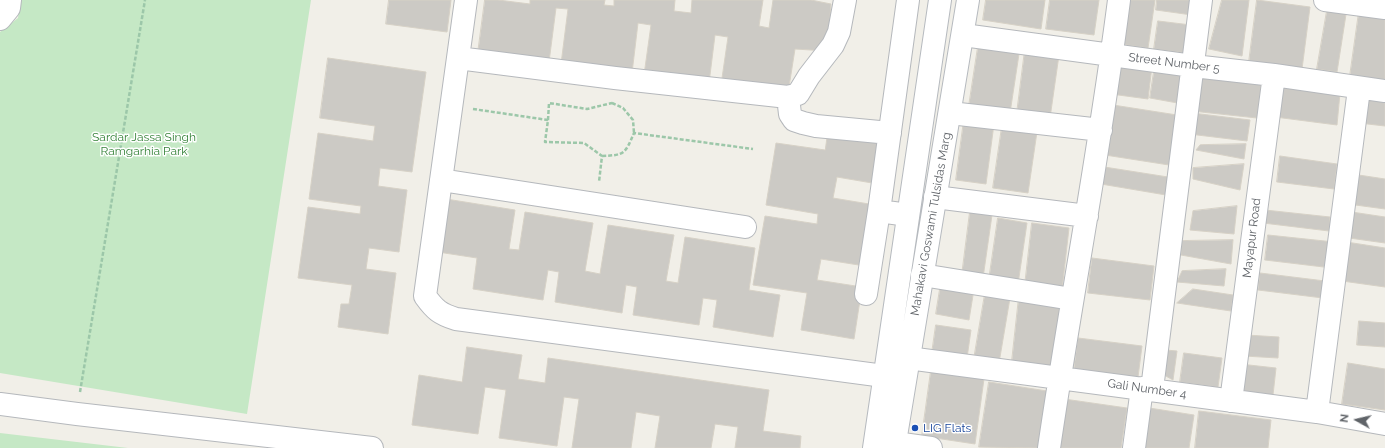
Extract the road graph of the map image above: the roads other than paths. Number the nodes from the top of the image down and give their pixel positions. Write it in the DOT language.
graph roads {
  1 [pos="10,0"];
  2 [pos="466,0"];
  3 [pos="845,0"];
  4 [pos="908,0"];
  5 [pos="940,0"];
  6 [pos="968,0"];
  7 [pos="1119,0"];
  8 [pos="1201,0"];
  9 [pos="1325,0"];
  10 [pos="1385,8"];
  11 [pos="0,19"];
  12 [pos="963,35"];
  13 [pos="1112,55"];
  14 [pos="458,58"];
  15 [pos="1193,66"];
  16 [pos="1274,75"];
  17 [pos="1359,89"];
  18 [pos="1385,92"];
  19 [pos="788,97"];
  20 [pos="950,114"];
  21 [pos="1100,130"];
  22 [pos="890,133"];
  23 [pos="441,180"];
  24 [pos="935,198"];
  25 [pos="879,211"];
  26 [pos="908,214"];
  27 [pos="1087,216"];
  28 [pos="745,227"];
  29 [pos="922,275"];
  30 [pos="866,294"];
  31 [pos="1072,299"];
  32 [pos="908,358"];
  33 [pos="884,376"];
  34 [pos="1060,378"];
  35 [pos="1147,389"];
  36 [pos="1231,401"];
  37 [pos="0,404"];
  38 [pos="1317,412"];
  39 [pos="1385,424"];
  40 [pos="242,440"];
  41 [pos="895,445"];
  42 [pos="369,448"];
  43 [pos="372,448"];
  44 [pos="874,448"];
  45 [pos="931,448"];
  46 [pos="1049,448"];
  47 [pos="1134,448"];
  1 -- 11 [label="street"];
  2 -- 14 [label="street"];
  3 -- 19 [label="street"];
  4 -- 22 [label="street"];
  5 -- 26 [label="street, Mahakavi Goswami Tulsidas Marg"];
  6 -- 12 [label="street, Mahakavi Goswami Tulsidas Marg"];
  7 -- 13 [label="street"];
  8 -- 15 [label="street"];
  9 -- 10 [label="street"];
  12 -- 13 [label="street, Street Number 5"];
  12 -- 20 [label="street, Mahakavi Goswami Tulsidas Marg"];
  13 -- 15 [label="street, Street Number 5"];
  13 -- 21 [label="street"];
  14 -- 19 [label="street"];
  14 -- 23 [label="street"];
  15 -- 16 [label="street, Street Number 5"];
  15 -- 35 [label="street"];
  16 -- 17 [label="street, Street Number 5"];
  16 -- 36 [label="street, Mayapur Road"];
  17 -- 18 [label="street, Street Number 5"];
  17 -- 38 [label="street"];
  19 -- 22 [label="street"];
  20 -- 21 [label="street"];
  20 -- 24 [label="street, Mahakavi Goswami Tulsidas Marg"];
  21 -- 27 [label="street"];
  22 -- 25 [label="street"];
  23 -- 28 [label="street"];
  23 -- 33 [label="street"];
  24 -- 27 [label="street"];
  24 -- 29 [label="street, Mahakavi Goswami Tulsidas Marg"];
  25 -- 26 [label="street"];
  25 -- 30 [label="street"];
  26 -- 33 [label="street, Mahakavi Goswami Tulsidas Marg"];
  27 -- 31 [label="street"];
  29 -- 31 [label="street"];
  29 -- 32 [label="street, Mahakavi Goswami Tulsidas Marg"];
  31 -- 34 [label="street"];
  32 -- 34 [label="street, Gali Number 4"];
  32 -- 41 [label="street, Mahakavi Goswami Tulsidas Marg"];
  33 -- 44 [label="street, Mahakavi Goswami Tulsidas Marg"];
  34 -- 35 [label="street, Gali Number 4"];
  34 -- 46 [label="street"];
  35 -- 36 [label="street, Gali Number 4"];
  35 -- 47 [label="street"];
  36 -- 38 [label="street, Gali Number 4"];
  37 -- 40 [label="street"];
  38 -- 39 [label="street, Gali Number 4"];
  40 -- 42 [label="street"];
  41 -- 45 [label="street"];
  42 -- 43 [label="street"];
}
